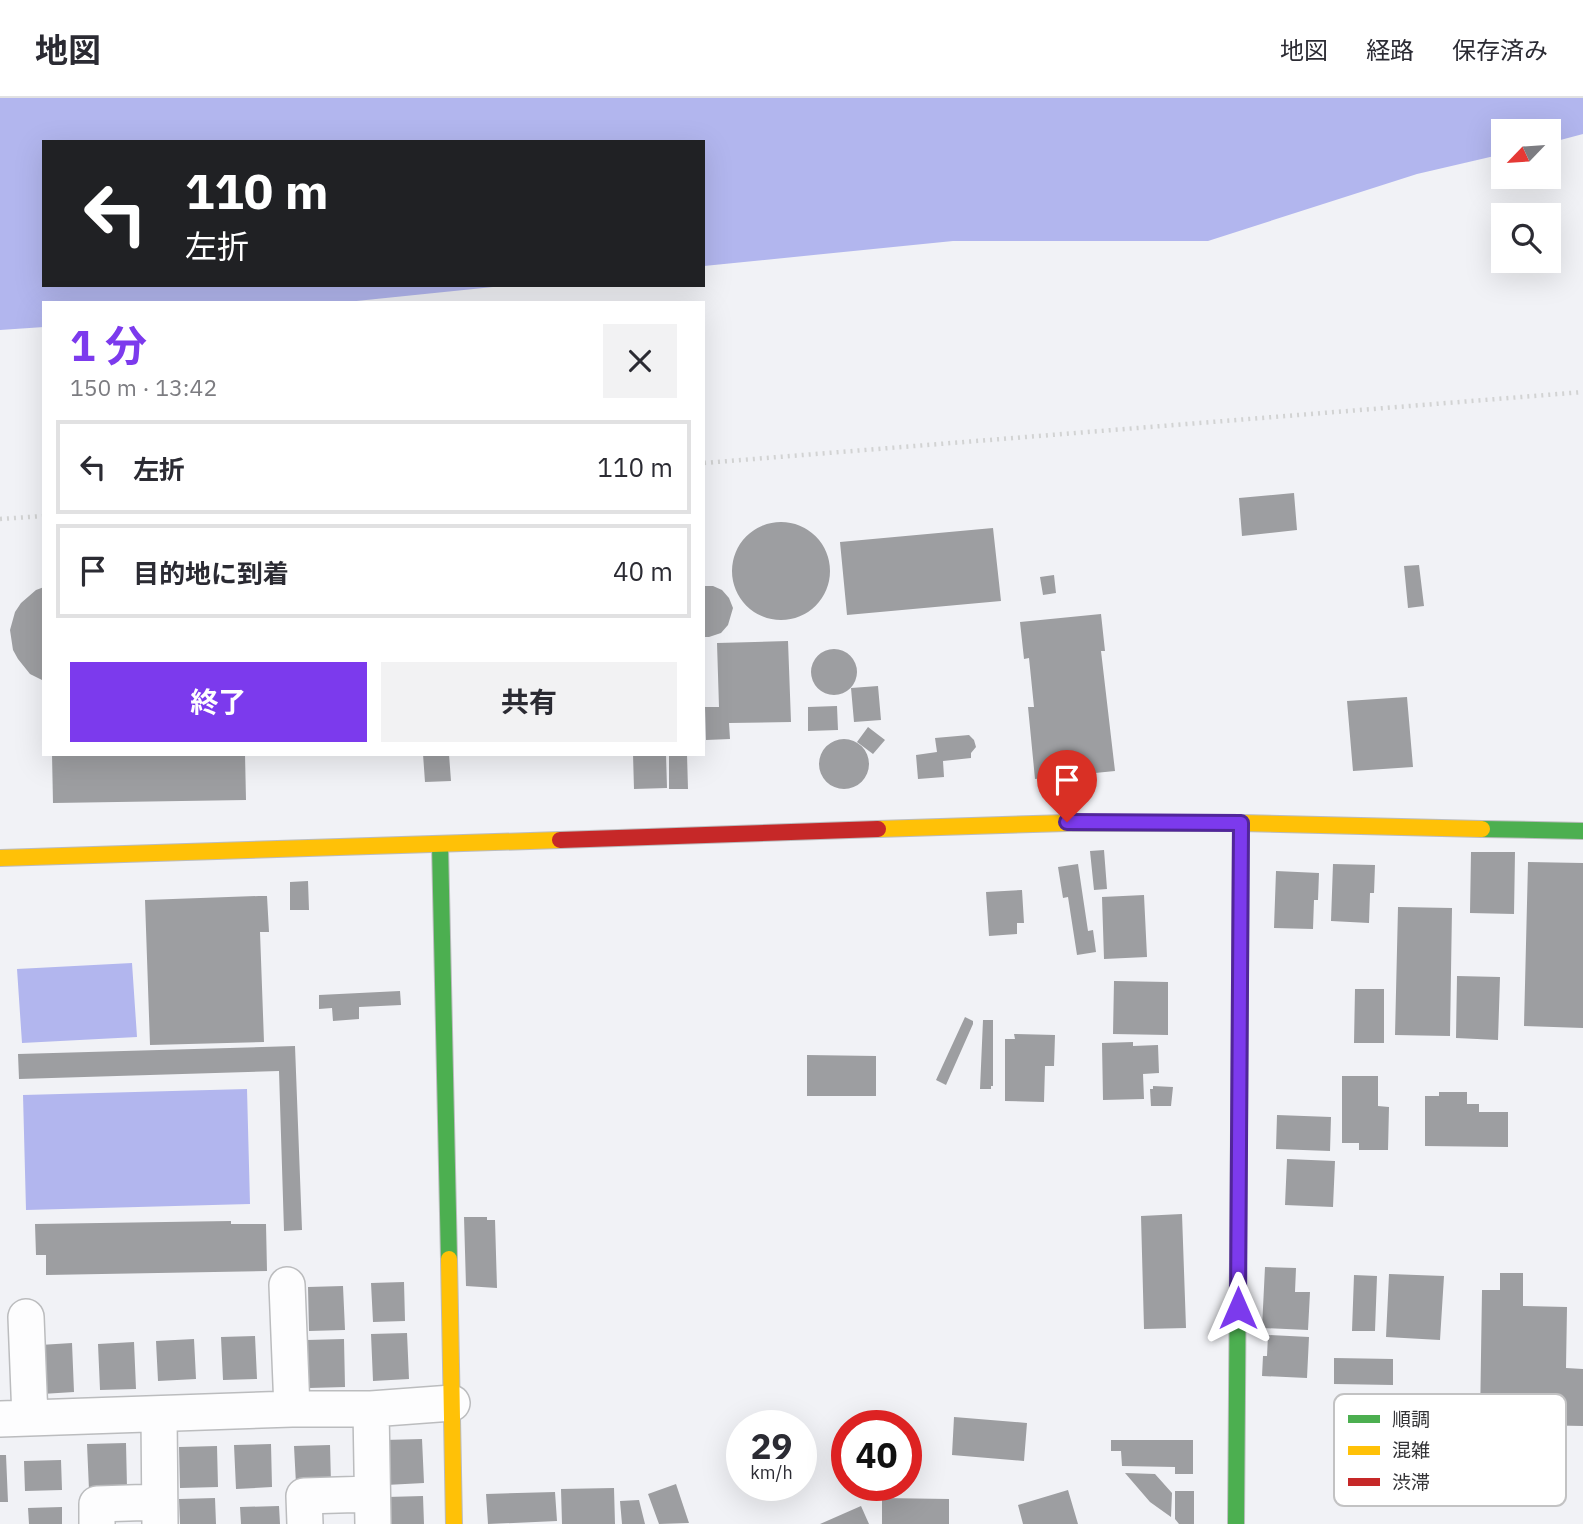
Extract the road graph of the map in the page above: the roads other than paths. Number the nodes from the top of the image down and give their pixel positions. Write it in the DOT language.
graph roads {
  1 [pos="1241,823"];
  2 [pos="1583,831"];
  3 [pos="440,845"];
  4 [pos="0,858"];
  5 [pos="287,1286"];
  6 [pos="26,1317"];
  7 [pos="452,1403"];
  8 [pos="292,1409"];
  9 [pos="371,1409"];
  10 [pos="159,1414"];
  11 [pos="15,1419"];
  12 [pos="372,1509"];
  13 [pos="159,1513"];
  14 [pos="97,1524"];
  15 [pos="305,1524"];
  16 [pos="454,1524"];
  17 [pos="1236,1524"];
  1 -- 2 [label="street"];
  1 -- 3 [label="street"];
  1 -- 17 [label="street"];
  3 -- 4 [label="street"];
  3 -- 7 [label="street"];
  5 -- 8 [label="street"];
  6 -- 11 [label="street"];
  7 -- 9 [label="street"];
  7 -- 16 [label="street"];
  8 -- 9 [label="street"];
  8 -- 10 [label="street"];
  9 -- 12 [label="street"];
  10 -- 11 [label="street"];
  10 -- 13 [label="street"];
  12 -- 15 [label="street"];
  13 -- 14 [label="street"];
}
